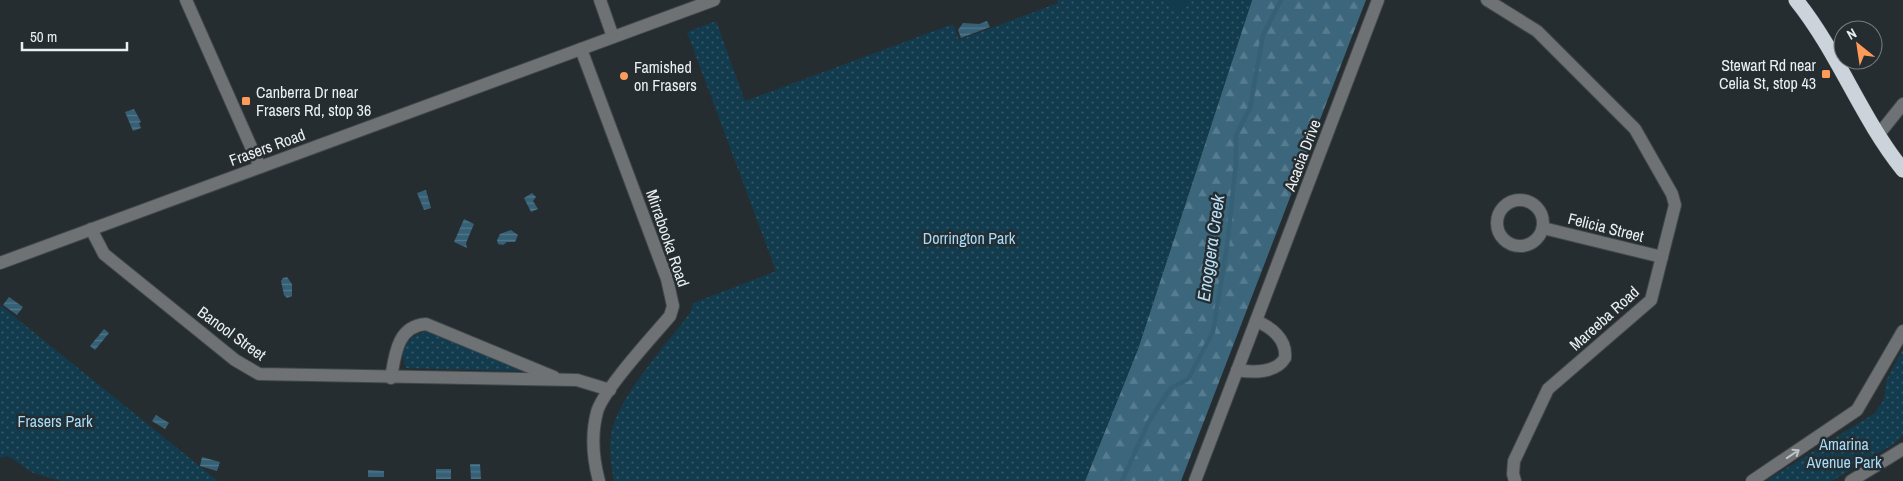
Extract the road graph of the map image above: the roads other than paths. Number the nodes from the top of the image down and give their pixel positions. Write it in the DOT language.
graph roads {
  1 [pos="186,0"];
  2 [pos="600,0"];
  3 [pos="714,0"];
  4 [pos="1378,0"];
  5 [pos="1487,0"];
  6 [pos="1796,0"];
  7 [pos="613,37"];
  8 [pos="580,49"];
  9 [pos="1903,104"];
  10 [pos="1879,134"];
  11 [pos="260,167"];
  12 [pos="1903,170"];
  13 [pos="1543,228"];
  14 [pos="91,229"];
  15 [pos="1662,257"];
  16 [pos="0,263"];
  17 [pos="1256,321"];
  18 [pos="1902,335"];
  19 [pos="1238,370"];
  20 [pos="391,378"];
  21 [pos="561,380"];
  22 [pos="610,390"];
  23 [pos="1902,450"];
  24 [pos="600,481"];
  25 [pos="1195,481"];
  26 [pos="1515,481"];
  27 [pos="1752,481"];
  28 [pos="1850,481"];
  1 -- 11 [label="street"];
  2 -- 7 [label="street"];
  3 -- 7 [label="street, Frasers Road"];
  4 -- 17 [label="street, Acacia Drive"];
  5 -- 15 [label="street, Mareeba Road"];
  6 -- 10 [label="highway"];
  7 -- 8 [label="street, Frasers Road"];
  8 -- 11 [label="street, Frasers Road"];
  8 -- 22 [label="street, Mirrabooka Road"];
  9 -- 10 [label="street"];
  10 -- 12 [label="highway"];
  11 -- 14 [label="street, Frasers Road"];
  13 -- 15 [label="street, Felicia Street"];
  14 -- 16 [label="street, Frasers Road"];
  14 -- 20 [label="street, Banool Street"];
  15 -- 26 [label="street, Mareeba Road"];
  17 -- 19 [label="street, Acacia Drive"];
  17 -- 19 [label="street"];
  27 -- 18 [label="street, one-way"];
  19 -- 25 [label="street, Acacia Drive"];
  20 -- 21 [label="street, Banool Street"];
  20 -- 21 [label="street, Banool Street"];
  21 -- 22 [label="street, Banool Street"];
  22 -- 24 [label="street, Mirrabooka Road"];
  23 -- 28 [label="street"];
}
